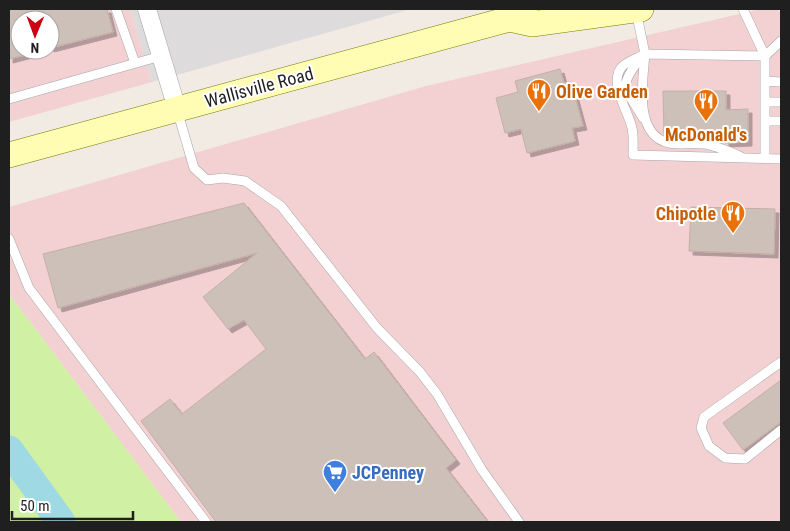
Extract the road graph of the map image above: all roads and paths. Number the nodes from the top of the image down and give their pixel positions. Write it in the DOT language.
graph roads {
  1 [pos="116,9"];
  2 [pos="147,9"];
  3 [pos="743,9"];
  4 [pos="638,10"];
  5 [pos="508,15"];
  6 [pos="781,41"];
  7 [pos="645,54"];
  8 [pos="161,56"];
  9 [pos="765,56"];
  10 [pos="135,63"];
  11 [pos="765,81"];
  12 [pos="781,82"];
  13 [pos="9,99"];
  14 [pos="765,102"];
  15 [pos="781,102"];
  16 [pos="177,109"];
  17 [pos="765,121"];
  18 [pos="781,121"];
  19 [pos="646,124"];
  20 [pos="9,155"];
  21 [pos="744,158"];
  22 [pos="765,158"];
  23 [pos="781,159"];
  24 [pos="9,239"];
  25 [pos="781,362"];
  26 [pos="781,430"];
  27 [pos="206,522"];
  28 [pos="519,522"];
  1 -- 10 [label="lane"];
  2 -- 8 [label="street"];
  3 -- 9 [label="lane"];
  4 -- 5 [label="main road, Wallisville Road"];
  4 -- 7 [label="lane"];
  5 -- 16 [label="main road, Wallisville Road"];
  6 -- 9 [label="lane"];
  7 -- 9 [label="lane"];
  7 -- 19 [label="lane"];
  7 -- 19 [label="lane"];
  7 -- 21 [label="lane"];
  8 -- 10 [label="lane"];
  8 -- 16 [label="street"];
  9 -- 11 [label="lane"];
  10 -- 13 [label="lane"];
  11 -- 12 [label="lane"];
  11 -- 14 [label="lane"];
  14 -- 15 [label="lane"];
  14 -- 17 [label="lane"];
  16 -- 20 [label="main road, Wallisville Road"];
  16 -- 28 [label="lane"];
  17 -- 18 [label="lane"];
  17 -- 22 [label="lane"];
  19 -- 21 [label="lane"];
  21 -- 22 [label="lane"];
  22 -- 23 [label="lane"];
  24 -- 27 [label="lane"];
  25 -- 26 [label="lane"];
}
